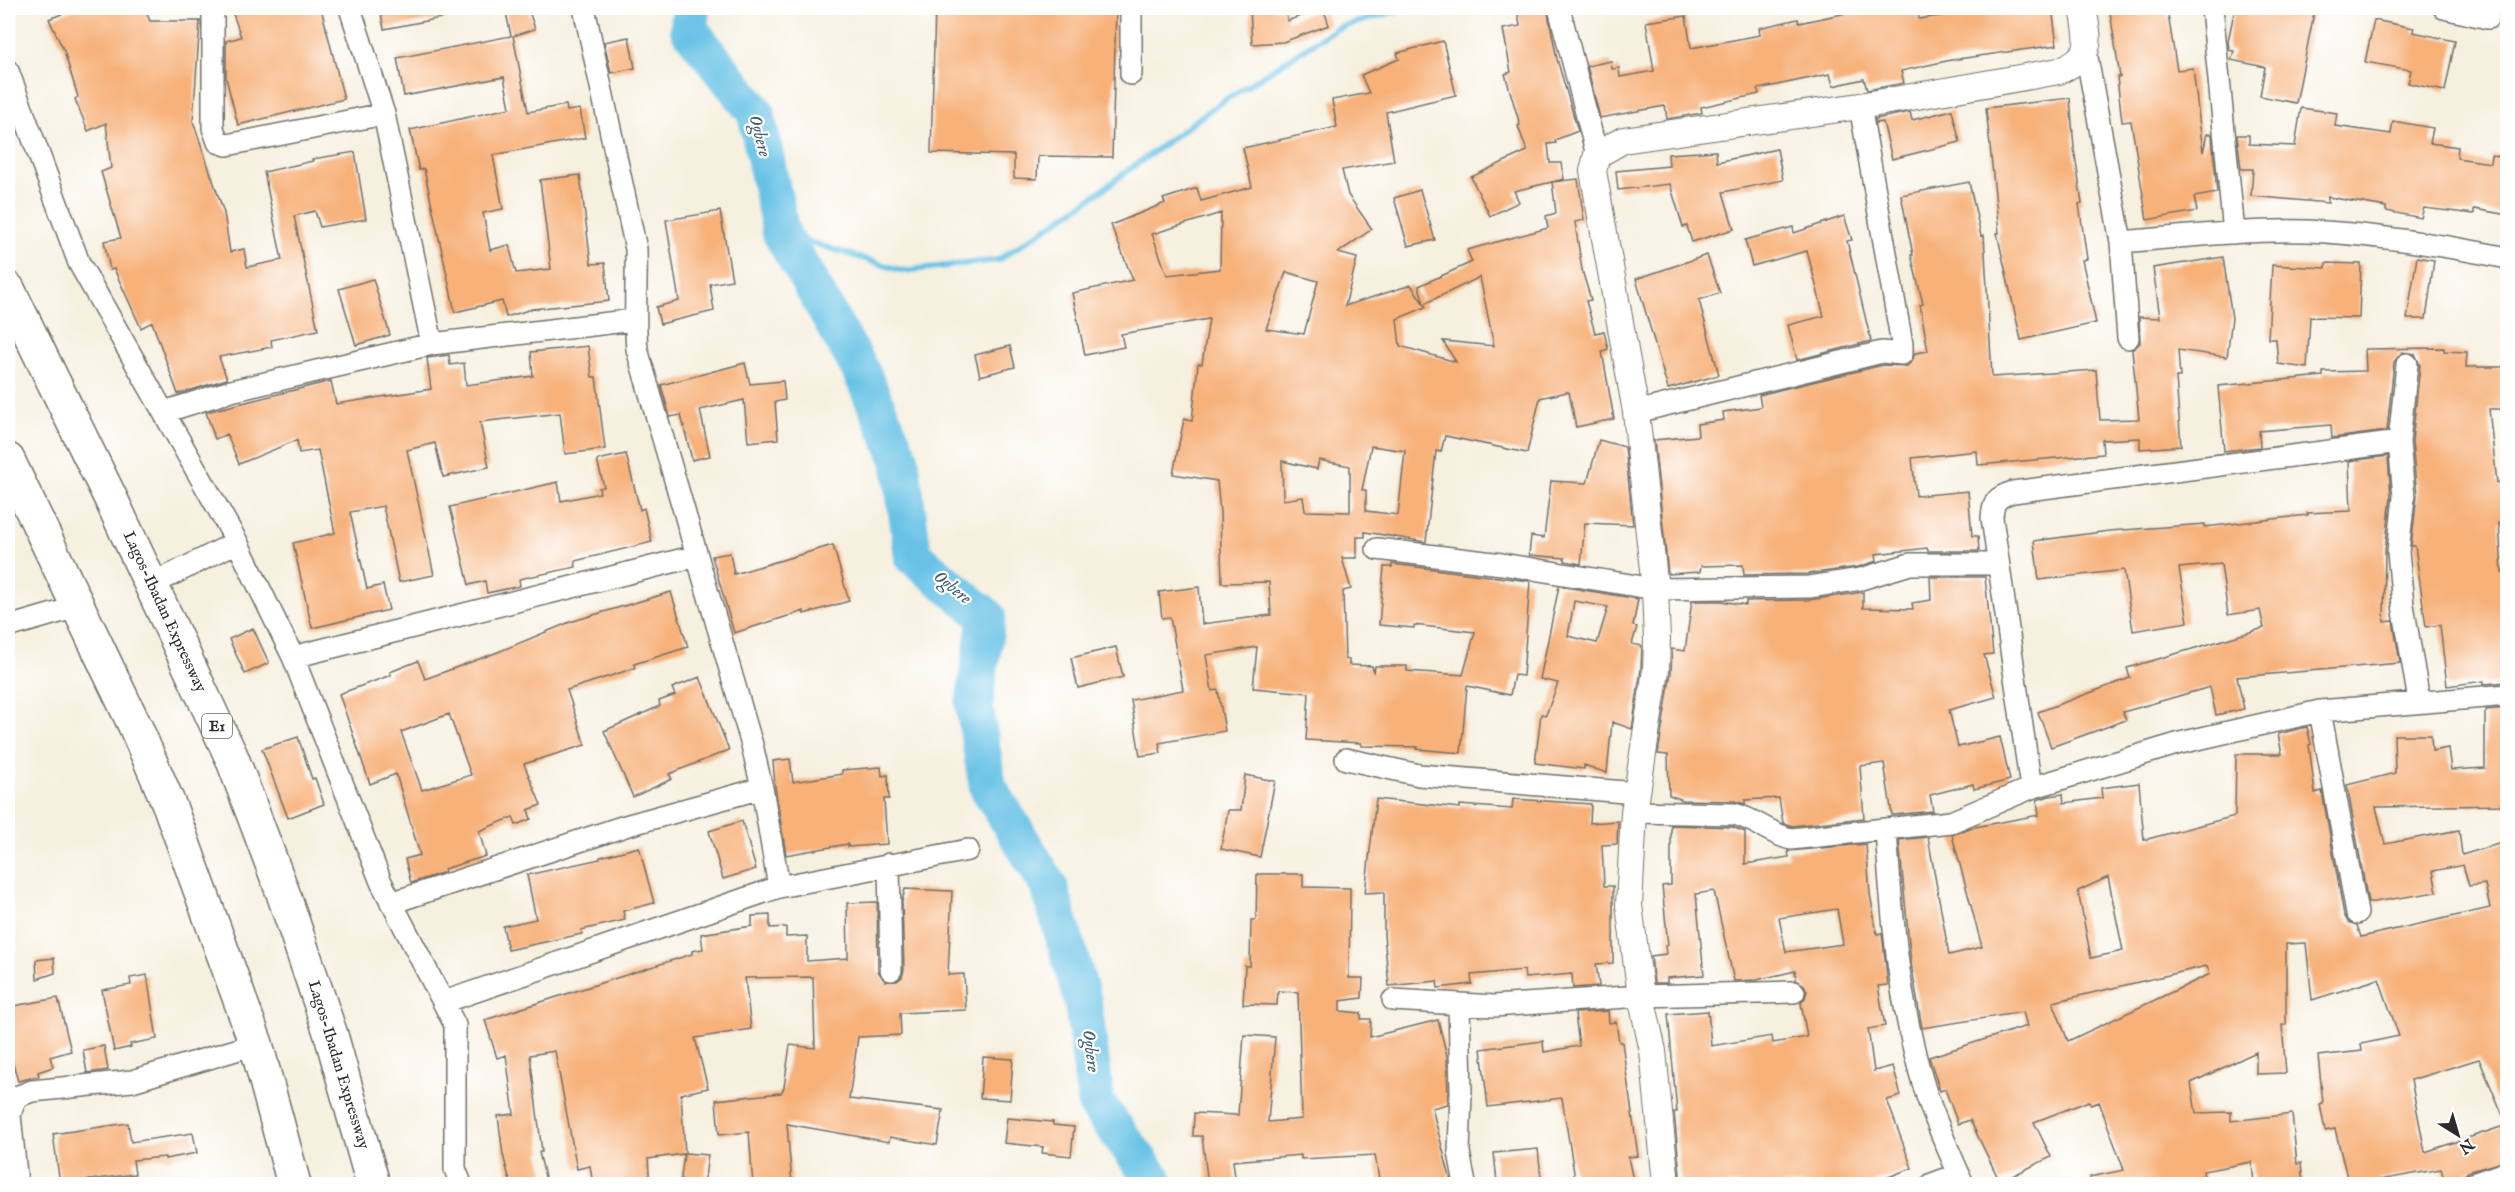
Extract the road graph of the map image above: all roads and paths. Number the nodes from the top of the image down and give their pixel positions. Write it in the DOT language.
graph roads {
  1 [pos="213,8"];
  2 [pos="350,8"];
  3 [pos="584,8"];
  4 [pos="1131,8"];
  5 [pos="1559,8"];
  6 [pos="2082,8"];
  7 [pos="2212,8"];
  8 [pos="2444,8"];
  9 [pos="2488,18"];
  10 [pos="2086,52"];
  11 [pos="8,71"];
  12 [pos="1131,74"];
  13 [pos="1860,106"];
  14 [pos="384,114"];
  15 [pos="1597,155"];
  16 [pos="2234,233"];
  17 [pos="2121,242"];
  18 [pos="2508,258"];
  19 [pos="8,289"];
  20 [pos="634,321"];
  21 [pos="2128,338"];
  22 [pos="432,344"];
  23 [pos="2407,364"];
  24 [pos="164,412"];
  25 [pos="1636,412"];
  26 [pos="2399,442"];
  27 [pos="8,460"];
  28 [pos="237,542"];
  29 [pos="1377,549"];
  30 [pos="696,556"];
  31 [pos="1997,564"];
  32 [pos="151,585"];
  33 [pos="1655,589"];
  34 [pos="77,607"];
  35 [pos="8,627"];
  36 [pos="293,657"];
  37 [pos="2508,695"];
  38 [pos="2419,701"];
  39 [pos="2320,711"];
  40 [pos="1346,759"];
  41 [pos="762,788"];
  42 [pos="2031,788"];
  43 [pos="1636,802"];
  44 [pos="1886,831"];
  45 [pos="968,850"];
  46 [pos="889,864"];
  47 [pos="778,887"];
  48 [pos="390,903"];
  49 [pos="2356,913"];
  50 [pos="891,970"];
  51 [pos="1794,992"];
  52 [pos="1641,996"];
  53 [pos="1393,1000"];
  54 [pos="444,1002"];
  55 [pos="1460,1004"];
  56 [pos="256,1044"];
  57 [pos="12,1097"];
  58 [pos="2508,1172"];
  59 [pos="1961,1179"];
  60 [pos="17,1185"];
  61 [pos="294,1185"];
  62 [pos="373,1185"];
  63 [pos="461,1185"];
  64 [pos="1466,1185"];
  65 [pos="1666,1185"];
  66 [pos="1932,1185"];
  67 [pos="2473,1185"];
  1 -- 14 [label="street"];
  2 -- 14 [label="street"];
  3 -- 20 [label="street"];
  4 -- 12 [label="street"];
  5 -- 15 [label="street"];
  6 -- 10 [label="street"];
  7 -- 16 [label="street"];
  8 -- 9 [label="street"];
  10 -- 13 [label="street"];
  10 -- 17 [label="street"];
  11 -- 24 [label="street"];
  13 -- 15 [label="street"];
  13 -- 25 [label="street"];
  14 -- 22 [label="street"];
  15 -- 25 [label="street"];
  16 -- 17 [label="street"];
  16 -- 18 [label="street"];
  17 -- 21 [label="street"];
  19 -- 32 [label="highway, Lagos-Ibadan Expressway / E1"];
  20 -- 22 [label="street"];
  20 -- 30 [label="street"];
  22 -- 24 [label="street"];
  23 -- 26 [label="street"];
  24 -- 28 [label="street"];
  25 -- 33 [label="street"];
  26 -- 31 [label="street"];
  26 -- 38 [label="street"];
  27 -- 34 [label="highway"];
  28 -- 32 [label="street"];
  28 -- 36 [label="street"];
  29 -- 33 [label="street"];
  30 -- 36 [label="street"];
  30 -- 41 [label="street"];
  31 -- 33 [label="street"];
  31 -- 42 [label="street"];
  32 -- 62 [label="highway, Lagos-Ibadan Expressway / E1"];
  33 -- 43 [label="street"];
  34 -- 35 [label="street"];
  34 -- 56 [label="highway"];
  36 -- 48 [label="street"];
  37 -- 38 [label="street"];
  38 -- 39 [label="street"];
  39 -- 42 [label="street"];
  39 -- 49 [label="street"];
  40 -- 43 [label="street"];
  41 -- 47 [label="street"];
  41 -- 48 [label="street"];
  42 -- 44 [label="street"];
  43 -- 44 [label="street"];
  43 -- 52 [label="street"];
  44 -- 59 [label="street"];
  45 -- 46 [label="street"];
  46 -- 47 [label="street"];
  46 -- 50 [label="street"];
  47 -- 54 [label="street"];
  48 -- 54 [label="street"];
  51 -- 52 [label="street"];
  52 -- 55 [label="street"];
  52 -- 65 [label="street"];
  53 -- 55 [label="street"];
  54 -- 63 [label="street"];
  55 -- 64 [label="street"];
  56 -- 57 [label="street"];
  56 -- 61 [label="highway"];
  57 -- 60 [label="street"];
  58 -- 67 [label="street"];
  59 -- 66 [label="street"];
}
